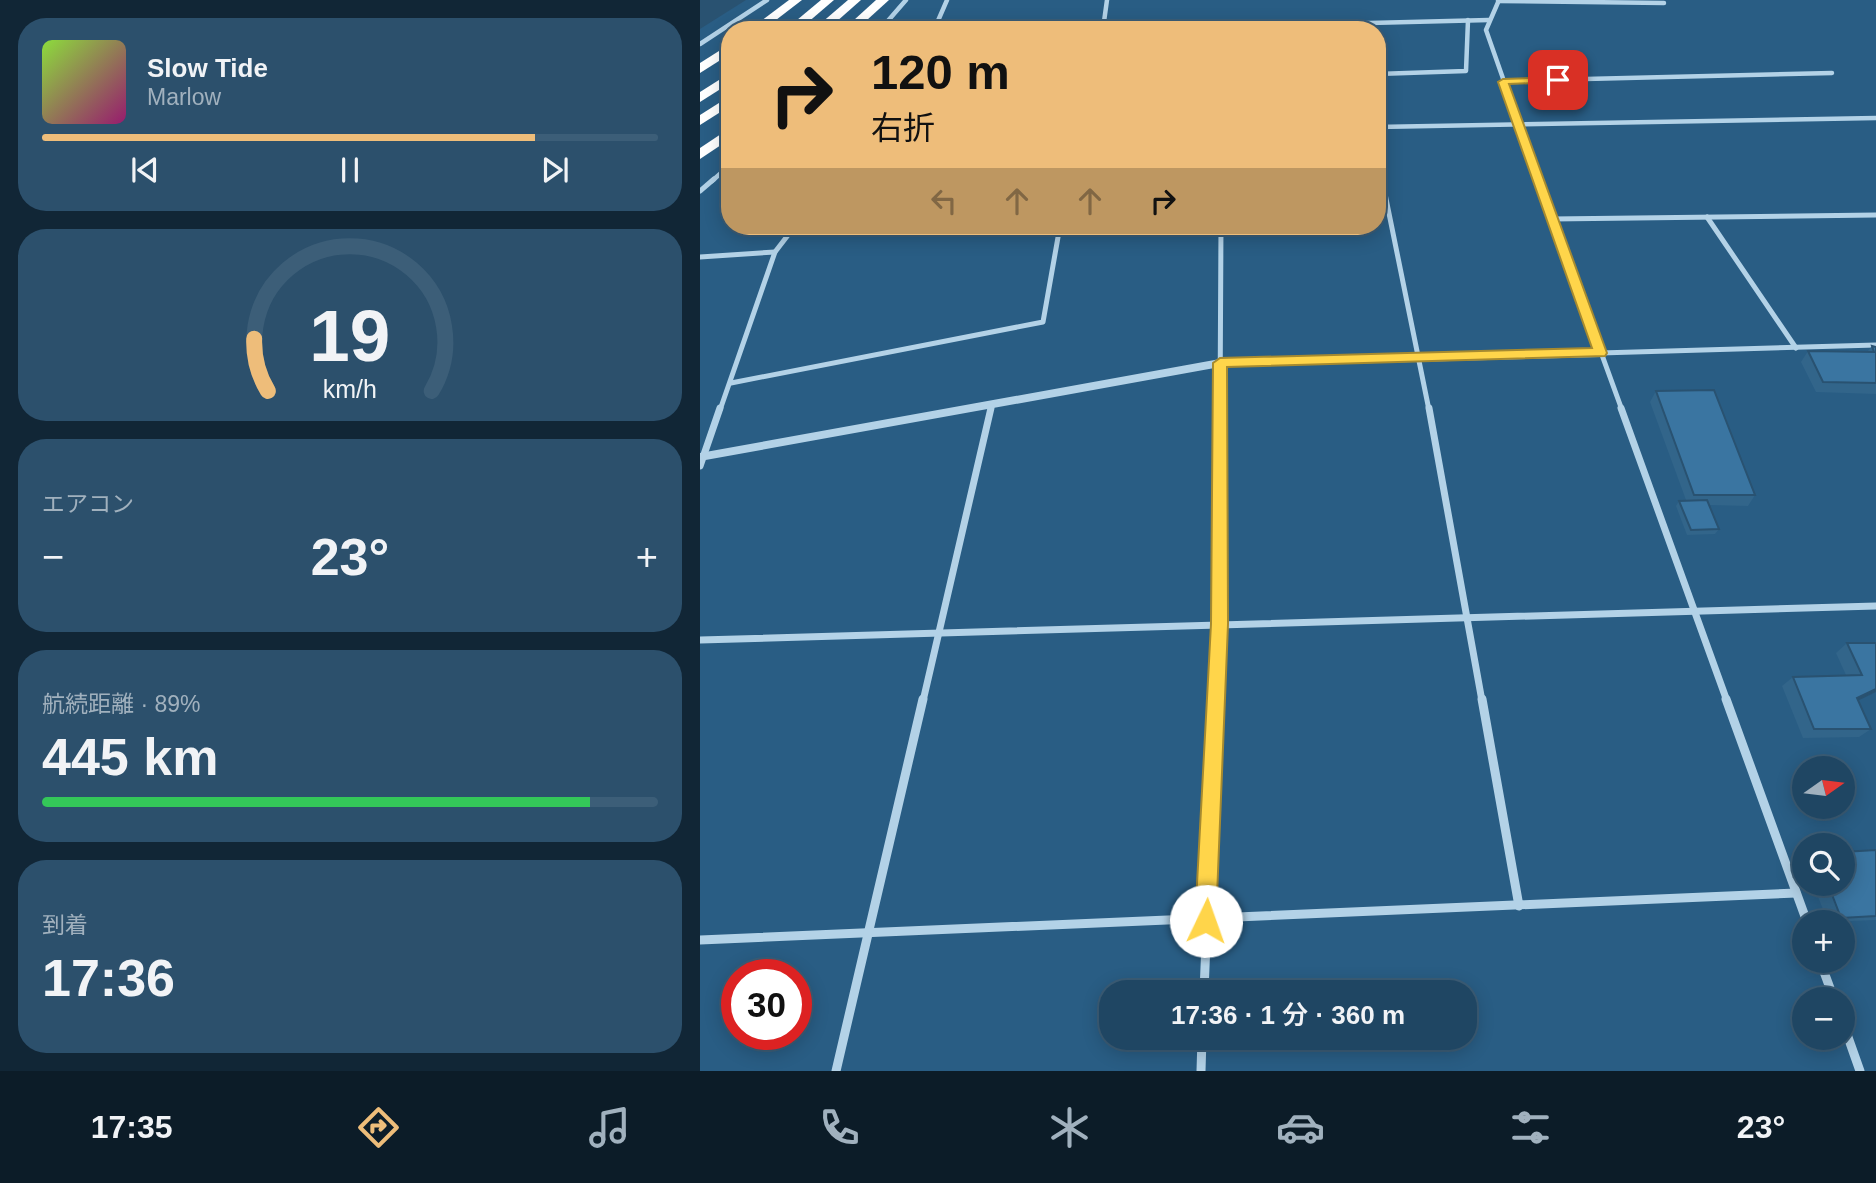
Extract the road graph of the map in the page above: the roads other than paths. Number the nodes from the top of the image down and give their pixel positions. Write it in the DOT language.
graph roads {
  1 [pos="767,0"];
  2 [pos="796,0"];
  3 [pos="828,0"];
  4 [pos="855,0"];
  5 [pos="883,0"];
  6 [pos="906,0"];
  7 [pos="947,0"];
  8 [pos="1107,0"];
  9 [pos="1499,0"];
  10 [pos="1664,2"];
  11 [pos="1468,20"];
  12 [pos="1489,20"];
  13 [pos="735,21"];
  14 [pos="767,21"];
  15 [pos="802,21"];
  16 [pos="830,21"];
  17 [pos="859,21"];
  18 [pos="888,21"];
  19 [pos="938,21"];
  20 [pos="1103,21"];
  21 [pos="1386,23"];
  22 [pos="721,30"];
  23 [pos="700,44"];
  24 [pos="721,54"];
  25 [pos="700,69"];
  26 [pos="1832,73"];
  27 [pos="1386,74"];
  28 [pos="1503,82"];
  29 [pos="721,83"];
  30 [pos="700,98"];
  31 [pos="721,106"];
  32 [pos="1876,118"];
  33 [pos="700,121"];
  34 [pos="1518,125"];
  35 [pos="1386,127"];
  36 [pos="721,139"];
  37 [pos="700,155"];
  38 [pos="721,173"];
  39 [pos="700,191"];
  40 [pos="1386,198"];
  41 [pos="1876,215"];
  42 [pos="1707,217"];
  43 [pos="1552,219"];
  44 [pos="787,235"];
  45 [pos="1058,235"];
  46 [pos="1221,235"];
  47 [pos="775,252"];
  48 [pos="700,257"];
  49 [pos="1876,345"];
  50 [pos="1796,348"];
  51 [pos="1600,353"];
  52 [pos="1420,358"];
  53 [pos="1220,363"];
  54 [pos="731,383"];
  55 [pos="992,405"];
  56 [pos="701,460"];
  57 [pos="1876,606"];
  58 [pos="1693,612"];
  59 [pos="1468,617"];
  60 [pos="1220,624"];
  61 [pos="938,634"];
  62 [pos="700,640"];
  63 [pos="1792,883"];
  64 [pos="1792,894"];
  65 [pos="1519,906"];
  66 [pos="1206,921"];
  67 [pos="867,934"];
  68 [pos="700,940"];
  69 [pos="1204,980"];
  70 [pos="1202,1050"];
  71 [pos="1853,1050"];
  72 [pos="836,1071"];
  73 [pos="1202,1071"];
  74 [pos="1860,1071"];
  1 -- 13 [label="street"];
  2 -- 14 [label="highway"];
  3 -- 15 [label="highway"];
  4 -- 16 [label="highway"];
  5 -- 17 [label="highway"];
  6 -- 18 [label="street"];
  7 -- 19 [label="street"];
  8 -- 20 [label="street"];
  9 -- 10 [label="street"];
  9 -- 12 [label="street"];
  11 -- 12 [label="street"];
  11 -- 21 [label="street"];
  11 -- 27 [label="street"];
  12 -- 28 [label="street"];
  22 -- 23 [label="street"];
  24 -- 25 [label="highway"];
  26 -- 28 [label="street"];
  28 -- 34 [label="street"];
  29 -- 30 [label="highway"];
  31 -- 33 [label="highway"];
  32 -- 34 [label="street"];
  34 -- 35 [label="street"];
  34 -- 43 [label="street"];
  36 -- 37 [label="highway"];
  38 -- 39 [label="street"];
  40 -- 52 [label="street"];
  41 -- 42 [label="street"];
  42 -- 43 [label="street"];
  42 -- 50 [label="street"];
  43 -- 51 [label="street"];
  44 -- 47 [label="street"];
  45 -- 54 [label="street"];
  46 -- 53 [label="street"];
  47 -- 48 [label="street"];
  47 -- 54 [label="street"];
  49 -- 50 [label="street"];
  50 -- 51 [label="street"];
  51 -- 52 [label="street"];
  51 -- 58 [label="street"];
  52 -- 53 [label="street"];
  52 -- 59 [label="street"];
  53 -- 55 [label="street"];
  53 -- 60 [label="street"];
  54 -- 56 [label="street"];
  55 -- 56 [label="street"];
  55 -- 61 [label="street"];
  57 -- 58 [label="street"];
  58 -- 59 [label="street"];
  58 -- 63 [label="street"];
  59 -- 60 [label="street"];
  59 -- 65 [label="street"];
  60 -- 61 [label="street"];
  60 -- 66 [label="street"];
  61 -- 62 [label="street"];
  61 -- 67 [label="street"];
  64 -- 65 [label="street"];
  65 -- 66 [label="street"];
  66 -- 67 [label="street"];
  66 -- 69 [label="street"];
  67 -- 68 [label="street"];
  67 -- 72 [label="street"];
  70 -- 73 [label="street"];
  71 -- 74 [label="street"];
}
